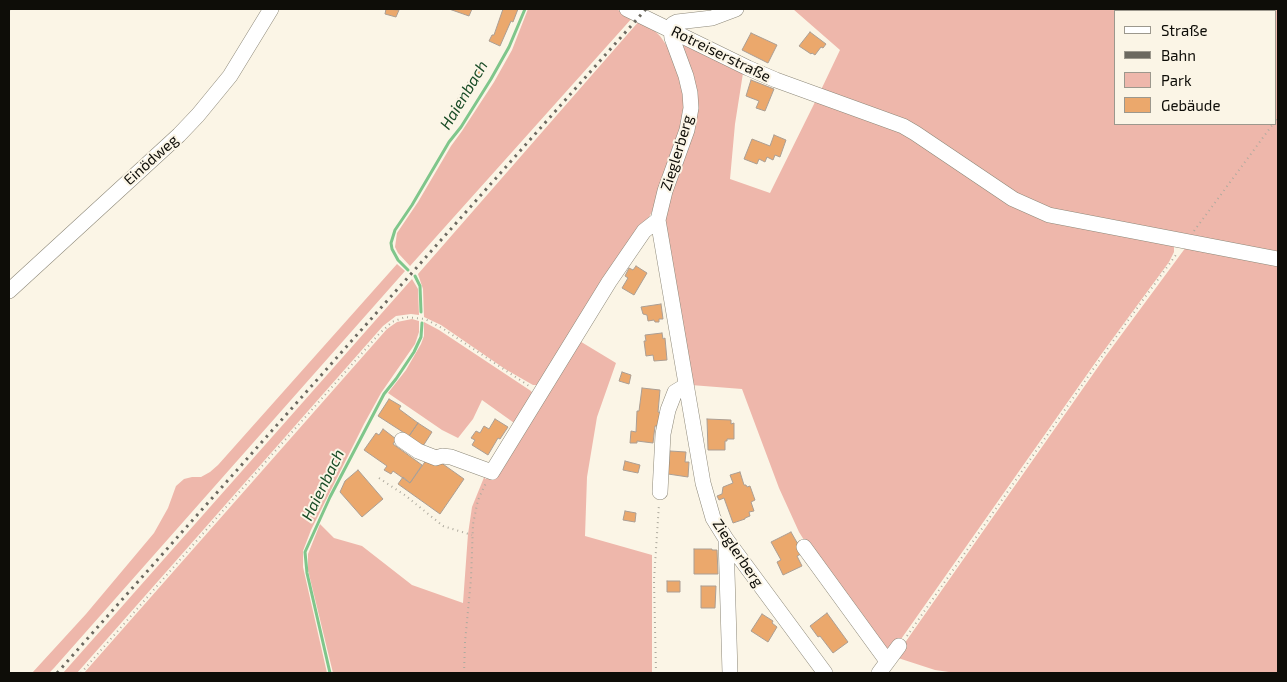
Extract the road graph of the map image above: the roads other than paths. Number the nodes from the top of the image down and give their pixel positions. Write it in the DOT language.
graph roads {
  1 [pos="271,9"];
  2 [pos="628,9"];
  3 [pos="736,10"];
  4 [pos="671,30"];
  5 [pos="658,220"];
  6 [pos="1278,260"];
  7 [pos="9,291"];
  8 [pos="685,386"];
  9 [pos="402,440"];
  10 [pos="660,492"];
  11 [pos="726,539"];
  12 [pos="804,547"];
  13 [pos="900,646"];
  14 [pos="883,667"];
  15 [pos="730,673"];
  16 [pos="825,673"];
  1 -- 7 [label="street, Einödweg"];
  2 -- 4 [label="street, Rotreiserstraße"];
  3 -- 4 [label="street"];
  4 -- 5 [label="street, Zieglerberg"];
  4 -- 6 [label="street, Rotreiserstraße"];
  5 -- 8 [label="street, Zieglerberg"];
  5 -- 9 [label="street"];
  8 -- 10 [label="street"];
  8 -- 11 [label="street, Zieglerberg"];
  11 -- 15 [label="street"];
  11 -- 16 [label="street, Zieglerberg"];
  12 -- 14 [label="street"];
  13 -- 14 [label="street"];
}
